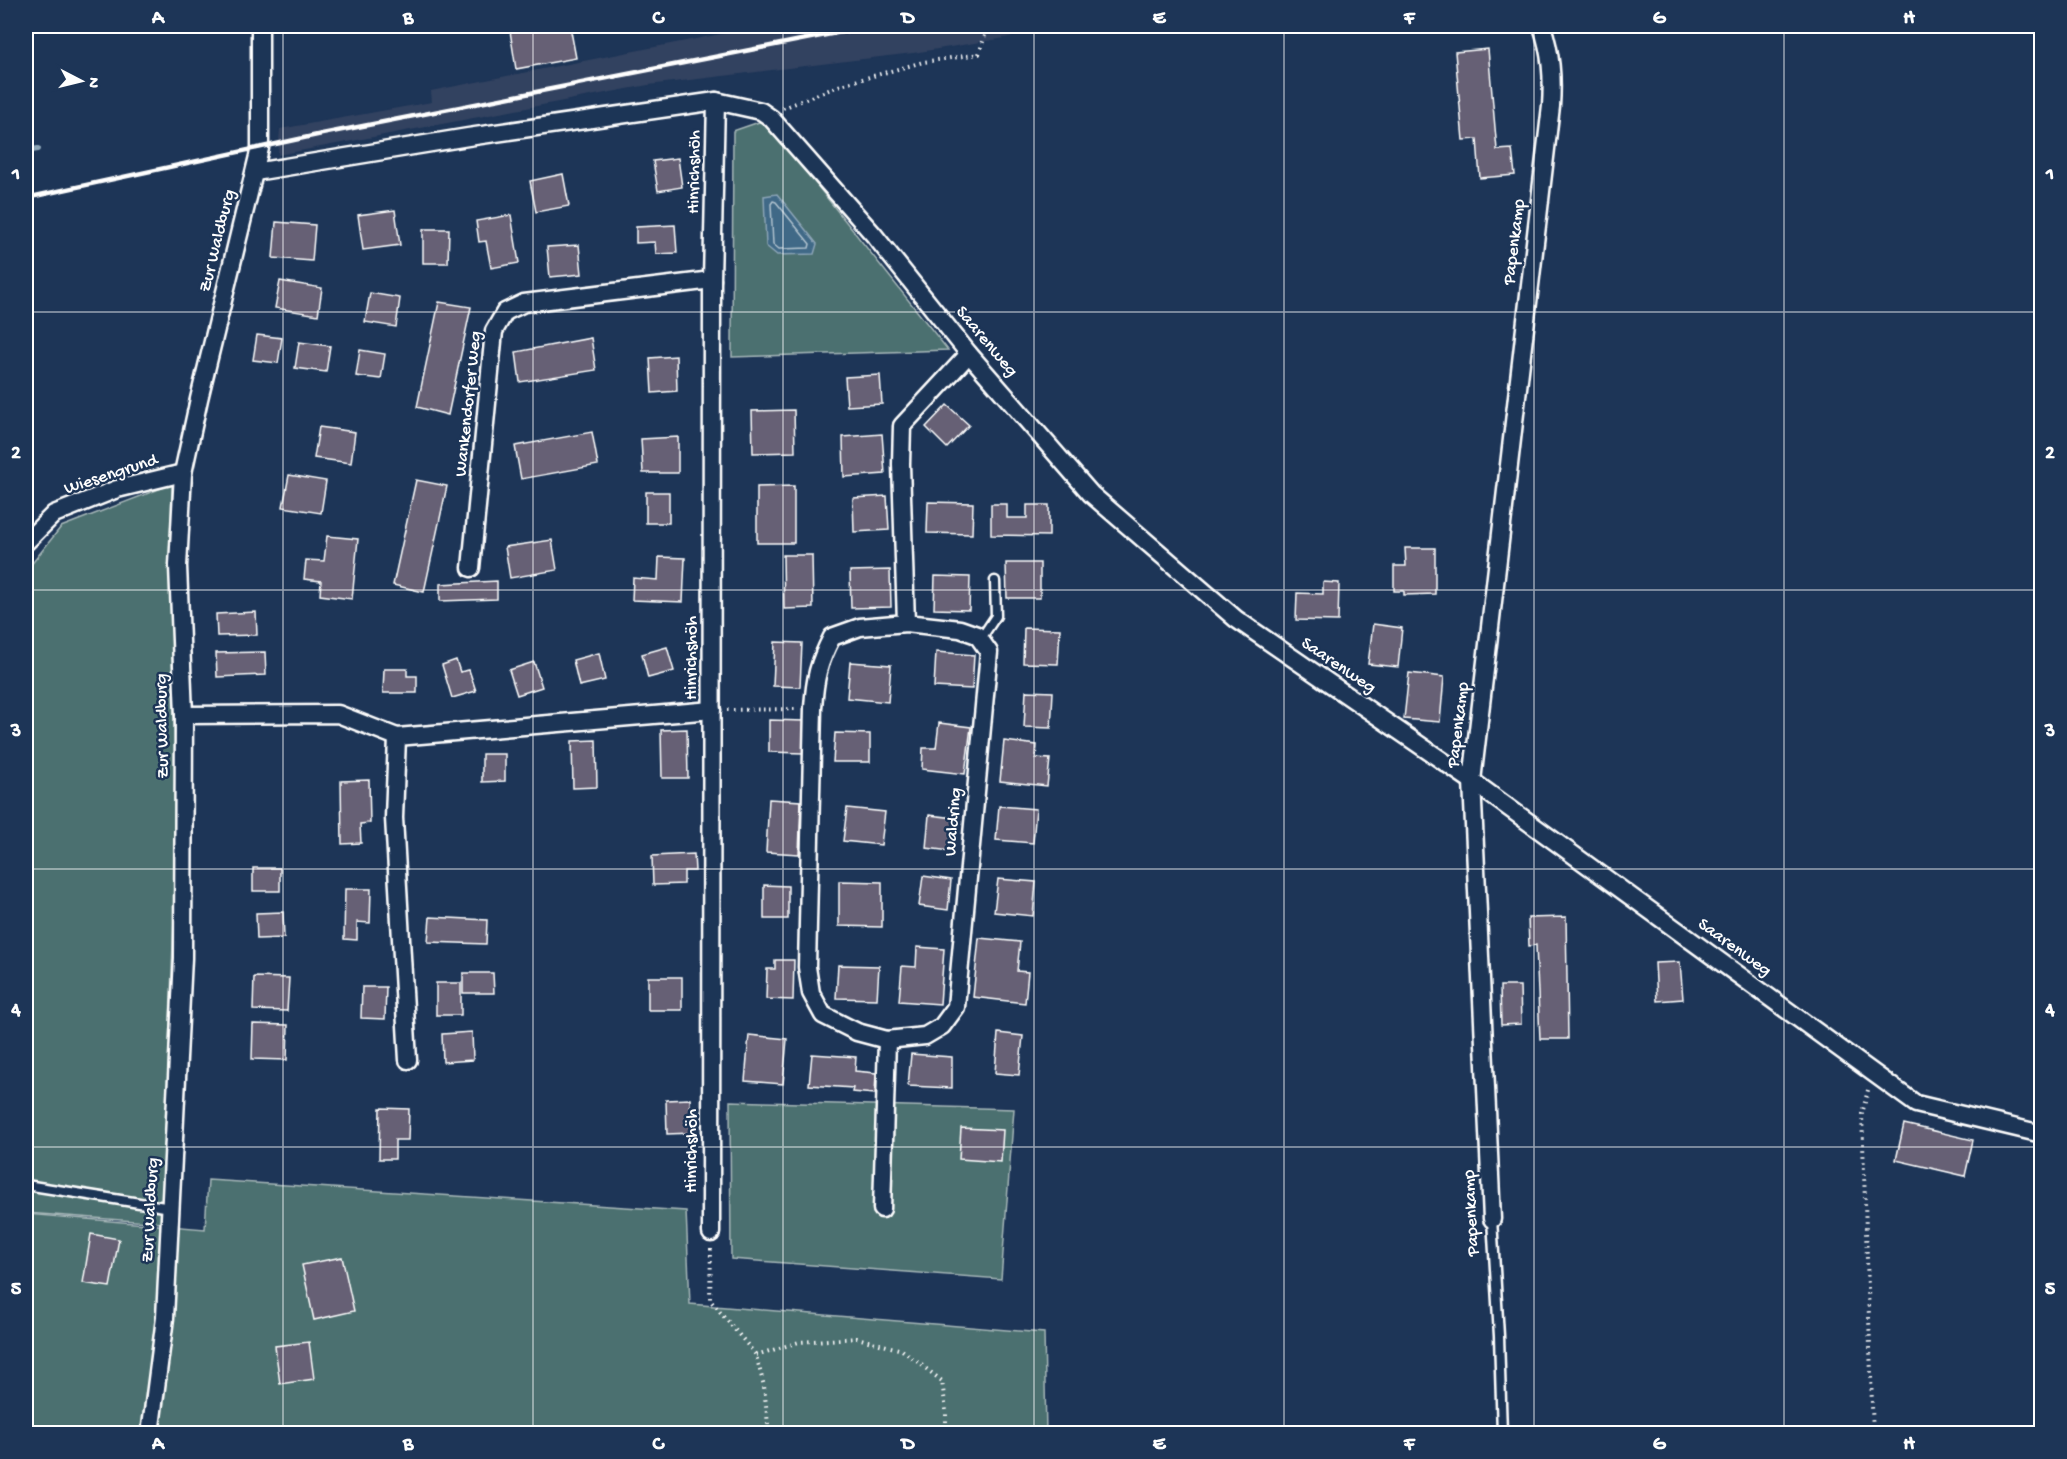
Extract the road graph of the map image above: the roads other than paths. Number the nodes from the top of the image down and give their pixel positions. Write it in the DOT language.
graph roads {
  1 [pos="260,26"];
  2 [pos="1542,26"];
  3 [pos="716,101"];
  4 [pos="255,172"];
  5 [pos="712,280"];
  6 [pos="969,354"];
  7 [pos="183,473"];
  8 [pos="26,542"];
  9 [pos="471,568"];
  10 [pos="995,581"];
  11 [pos="906,623"];
  12 [pos="980,639"];
  13 [pos="712,710"];
  14 [pos="184,715"];
  15 [pos="397,736"];
  16 [pos="1472,781"];
  17 [pos="887,1040"];
  18 [pos="408,1060"];
  19 [pos="2042,1134"];
  20 [pos="26,1185"];
  21 [pos="171,1208"];
  22 [pos="882,1209"];
  23 [pos="1492,1219"];
  24 [pos="711,1233"];
  25 [pos="150,1434"];
  26 [pos="1502,1434"];
  1 -- 4 [label="street, Zur Waldburg"];
  2 -- 16 [label="street, Papenkamp"];
  3 -- 4 [label="street, Hinrichshöh"];
  3 -- 5 [label="street, Hinrichshöh"];
  3 -- 6 [label="street, Saarenweg"];
  4 -- 7 [label="street, Zur Waldburg"];
  5 -- 9 [label="street, Wankendorfer Weg"];
  5 -- 13 [label="street, Hinrichshöh"];
  6 -- 11 [label="street"];
  6 -- 16 [label="street, Saarenweg"];
  7 -- 8 [label="street, Wiesengrund"];
  7 -- 14 [label="street, Zur Waldburg"];
  10 -- 12 [label="lane"];
  11 -- 12 [label="street, Waldring"];
  11 -- 17 [label="street, Waldring"];
  12 -- 17 [label="street, Waldring"];
  13 -- 15 [label="street, Hinrichshöh"];
  13 -- 24 [label="street, Hinrichshöh"];
  14 -- 15 [label="street, Hinrichshöh"];
  14 -- 21 [label="street, Zur Waldburg"];
  15 -- 18 [label="street"];
  16 -- 19 [label="street, Saarenweg"];
  16 -- 23 [label="street, Papenkamp"];
  17 -- 22 [label="street"];
  20 -- 21 [label="lane"];
  21 -- 25 [label="street, Zur Waldburg"];
  23 -- 26 [label="lane, Papenkamp"];
}
